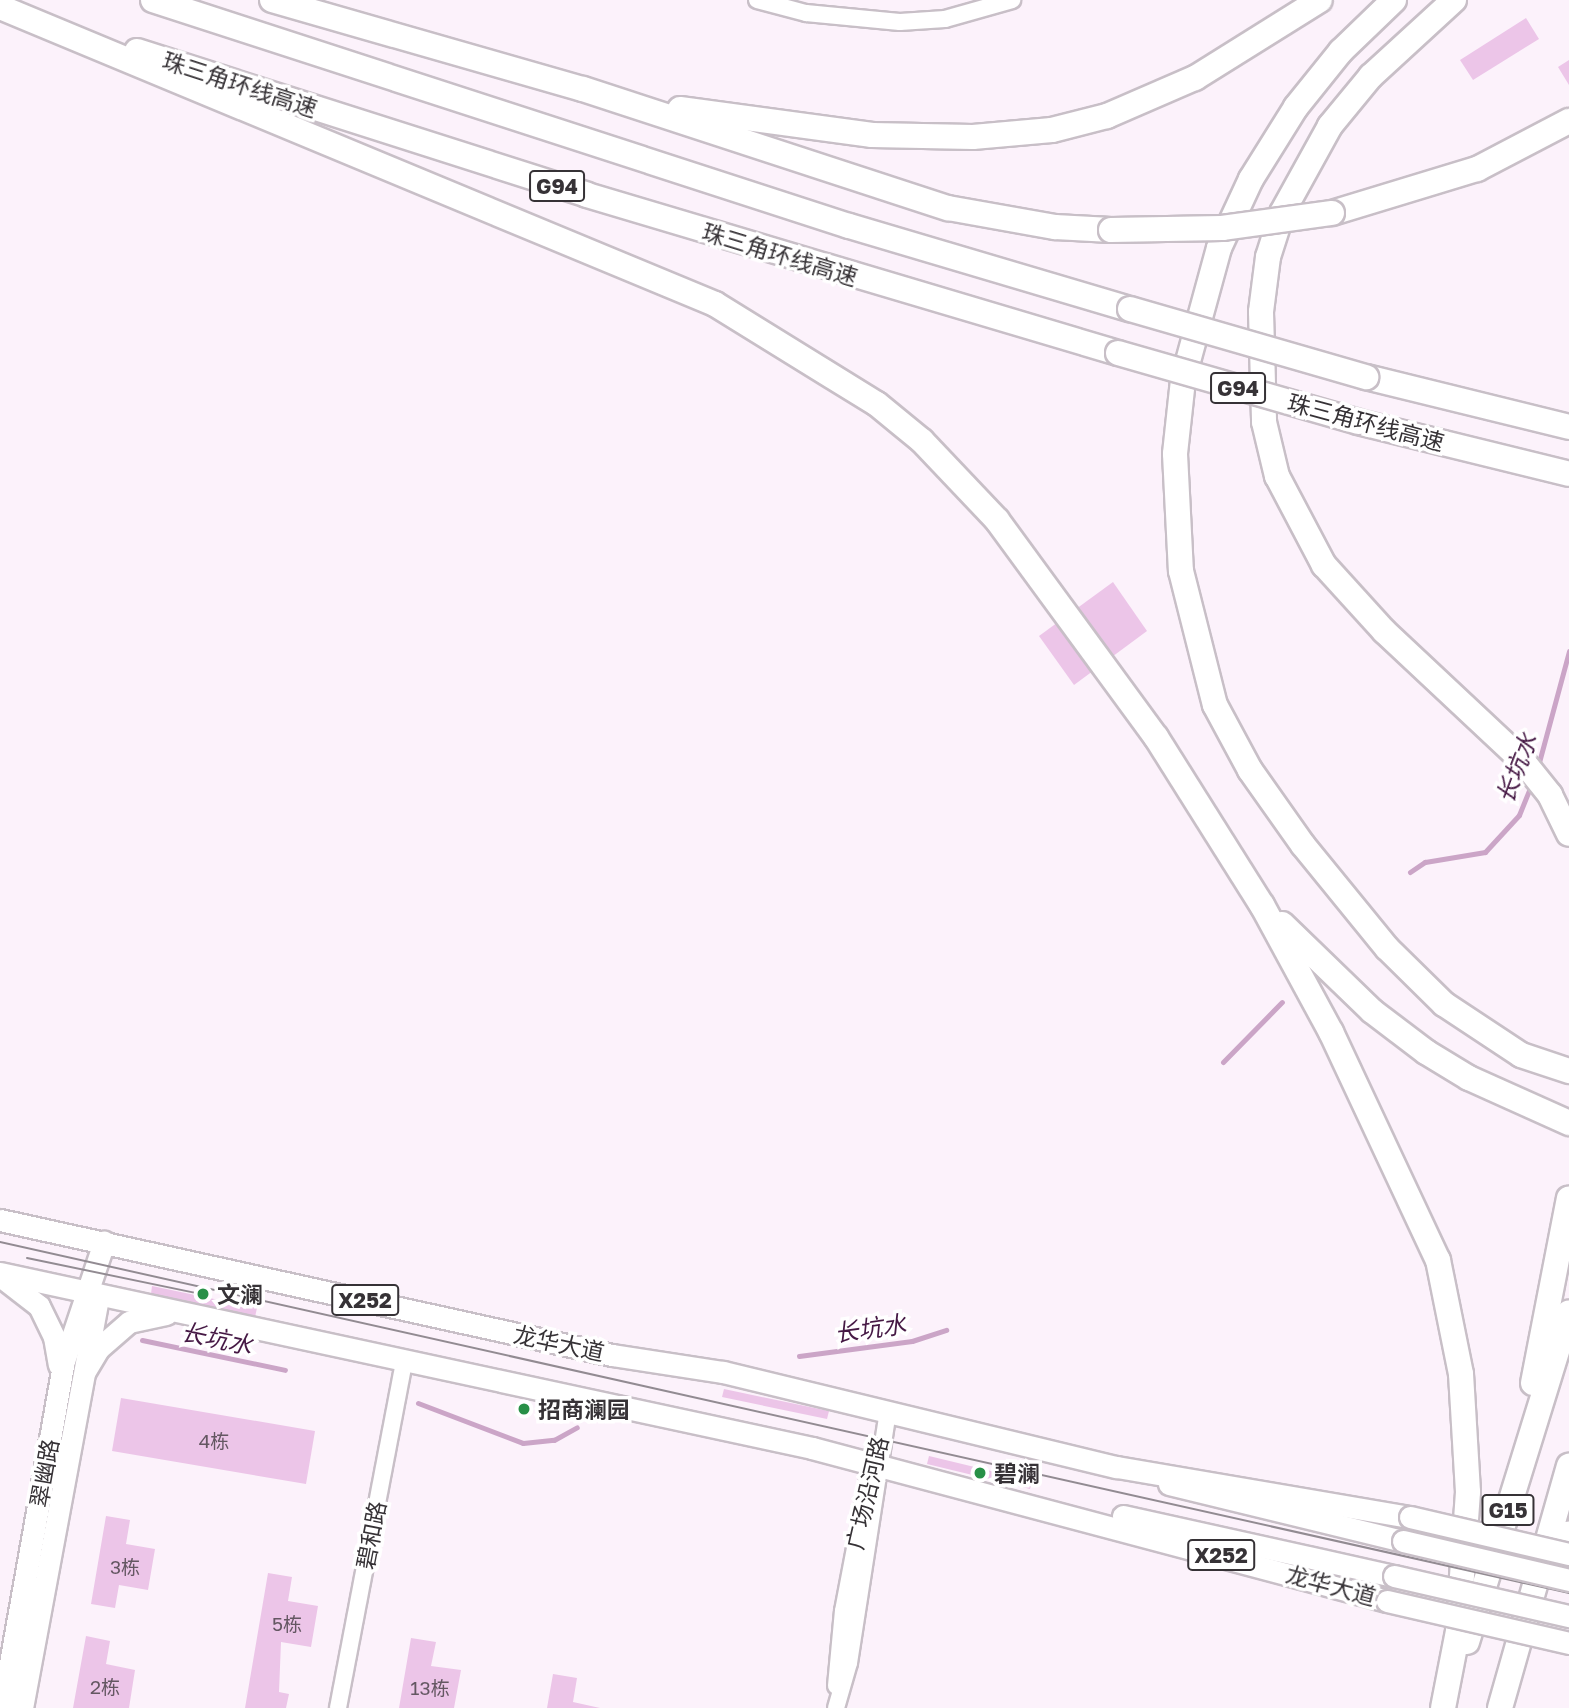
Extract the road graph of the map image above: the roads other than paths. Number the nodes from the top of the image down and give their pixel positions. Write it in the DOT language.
graph roads {
  1 [pos="153,0"];
  2 [pos="272,0"];
  3 [pos="757,0"];
  4 [pos="1012,0"];
  5 [pos="1320,0"];
  6 [pos="1394,0"];
  7 [pos="1454,0"];
  8 [pos="0,7"];
  9 [pos="583,89"];
  10 [pos="1569,121"];
  11 [pos="1569,427"];
  12 [pos="1569,474"];
  13 [pos="1569,834"];
  14 [pos="1262,905"];
  15 [pos="1569,1071"];
  16 [pos="1569,1123"];
  17 [pos="1569,1198"];
  18 [pos="0,1220"];
  19 [pos="111,1244"];
  20 [pos="0,1275"];
  21 [pos="93,1292"];
  22 [pos="1569,1312"];
  23 [pos="172,1314"];
  24 [pos="404,1362"];
  25 [pos="68,1394"];
  26 [pos="888,1412"];
  27 [pos="876,1466"];
  28 [pos="1569,1466"];
  29 [pos="1117,1467"];
  30 [pos="1510,1501"];
  31 [pos="1055,1510"];
  32 [pos="1569,1533"];
  33 [pos="1569,1554"];
  34 [pos="1569,1580"];
  35 [pos="1569,1616"];
  36 [pos="1569,1643"];
  37 [pos="1510,1672"];
  38 [pos="836,1707"];
  39 [pos="2,1708"];
  40 [pos="22,1708"];
  41 [pos="338,1708"];
  42 [pos="1445,1708"];
  43 [pos="1500,1708"];
  1 -- 11 [label="highway, 珠三角环线高速 / G94, bridge"];
  2 -- 9 [label="highway"];
  3 -- 4 [label="street"];
  5 -- 9 [label="highway"];
  6 -- 15 [label="highway"];
  7 -- 13 [label="highway"];
  8 -- 12 [label="highway, 珠三角环线高速 / G94, bridge"];
  8 -- 14 [label="highway"];
  9 -- 10 [label="highway, bridge"];
  14 -- 16 [label="highway"];
  14 -- 42 [label="highway"];
  17 -- 30 [label="highway"];
  18 -- 19 [label="main road, 龙华大道 / X252"];
  19 -- 21 [label="main road, 翠幽路"];
  19 -- 26 [label="main road, 龙华大道 / X252"];
  20 -- 21 [label="main road, 龙华大道 / X252"];
  20 -- 25 [label="main road"];
  21 -- 23 [label="main road, 龙华大道 / X252"];
  21 -- 25 [label="main road, 翠幽路"];
  22 -- 30 [label="highway, G15"];
  23 -- 24 [label="main road, 龙华大道 / X252"];
  23 -- 25 [label="main road"];
  24 -- 27 [label="main road, 龙华大道 / X252"];
  24 -- 41 [label="street, 碧和路"];
  25 -- 39 [label="main road, 翠幽路"];
  25 -- 40 [label="main road, 翠幽路"];
  26 -- 27 [label="street, 广场沿河路"];
  26 -- 29 [label="main road, 龙华大道 / X252"];
  27 -- 31 [label="main road, 龙华大道 / X252"];
  27 -- 38 [label="street, 广场沿河路"];
  28 -- 37 [label="highway, G15"];
  29 -- 33 [label="main road, 龙华大道 / X252, bridge"];
  29 -- 34 [label="main road, 龙华大道 / X252, bridge"];
  30 -- 42 [label="highway, G15"];
  31 -- 35 [label="main road, 龙华大道 / X252, bridge"];
  31 -- 36 [label="main road, 龙华大道 / X252, bridge"];
  32 -- 37 [label="highway"];
  37 -- 43 [label="highway, G15"];
}
